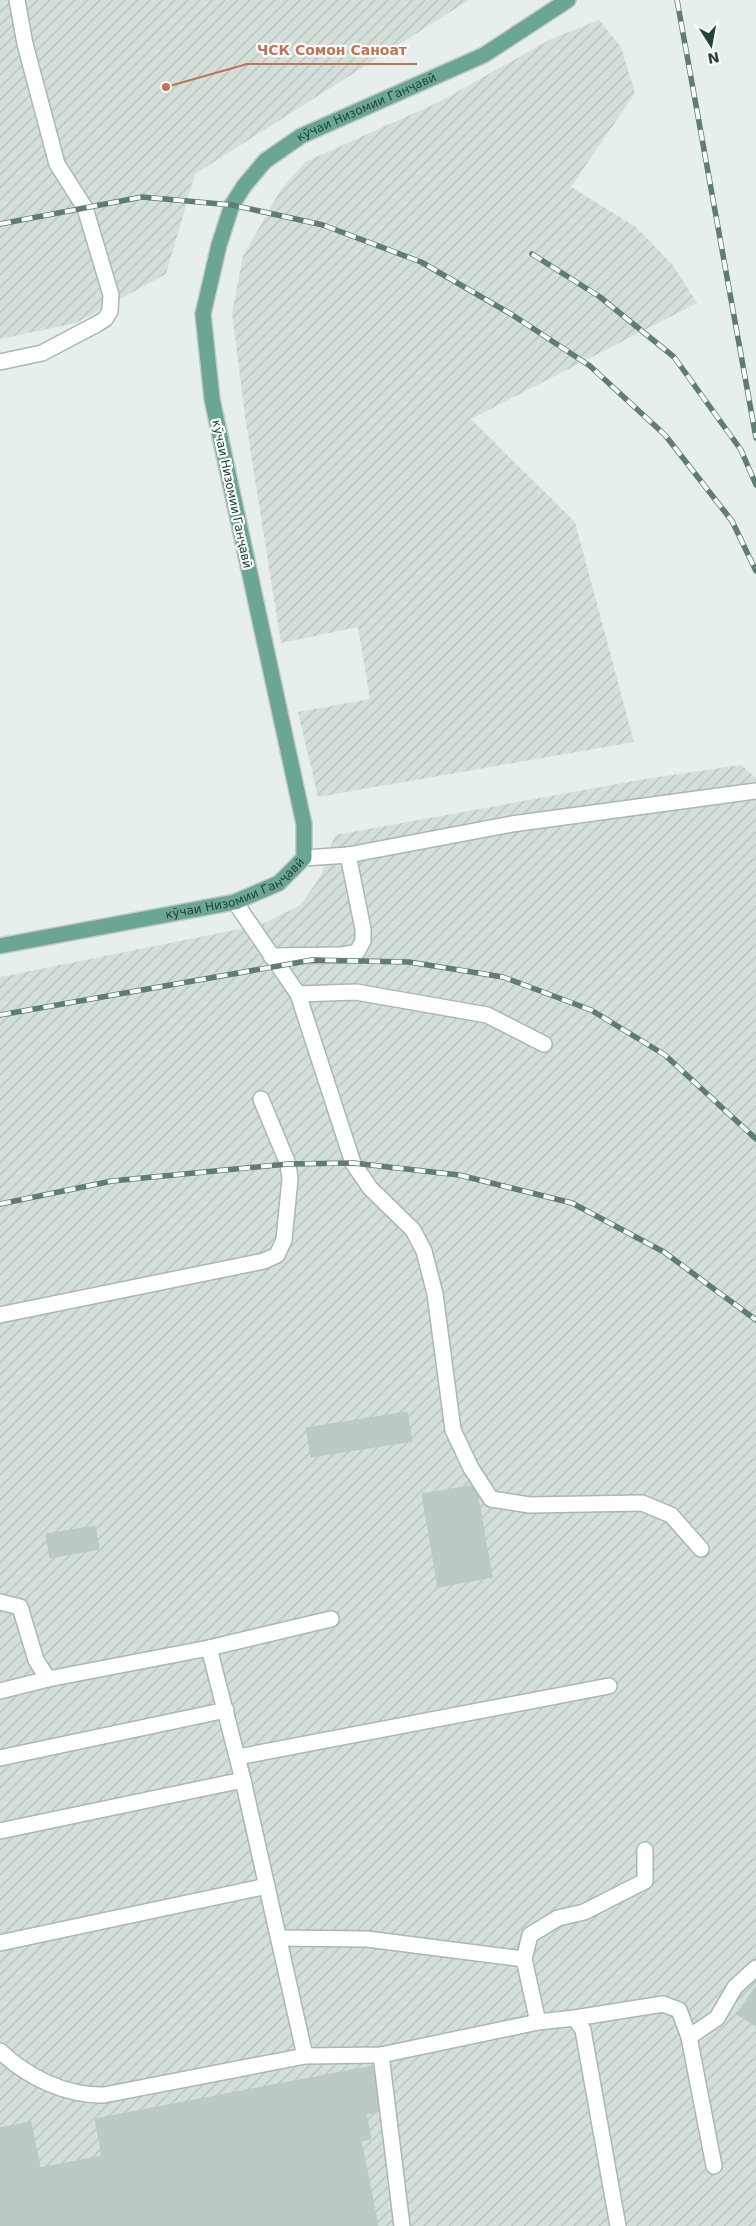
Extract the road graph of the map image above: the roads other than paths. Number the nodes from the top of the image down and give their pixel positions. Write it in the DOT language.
graph roads {
  1 [pos="17,0"];
  2 [pos="568,0"];
  3 [pos="0,362"];
  4 [pos="756,791"];
  5 [pos="348,855"];
  6 [pos="304,858"];
  7 [pos="235,902"];
  8 [pos="0,946"];
  9 [pos="271,956"];
  10 [pos="298,994"];
  11 [pos="544,1044"];
  12 [pos="261,1099"];
  13 [pos="0,1315"];
  14 [pos="700,1549"];
  15 [pos="0,1602"];
  16 [pos="331,1619"];
  17 [pos="209,1648"];
  18 [pos="48,1679"];
  19 [pos="609,1686"];
  20 [pos="0,1691"];
  21 [pos="226,1710"];
  22 [pos="238,1757"];
  23 [pos="0,1758"];
  24 [pos="243,1780"];
  25 [pos="0,1831"];
  26 [pos="645,1850"];
  27 [pos="267,1886"];
  28 [pos="279,1938"];
  29 [pos="0,1943"];
  30 [pos="524,1959"];
  31 [pos="756,1968"];
  32 [pos="575,2018"];
  33 [pos="538,2022"];
  34 [pos="689,2037"];
  35 [pos="0,2051"];
  36 [pos="381,2055"];
  37 [pos="305,2056"];
  38 [pos="714,2166"];
  39 [pos="402,2226"];
  40 [pos="618,2226"];
  1 -- 3 [label="lane"];
  2 -- 6 [label="main road, кӯчаи Низомии Ганҷавӣ"];
  4 -- 5 [label="lane"];
  5 -- 6 [label="lane"];
  5 -- 9 [label="lane"];
  6 -- 7 [label="main road, кӯчаи Низомии Ганҷавӣ"];
  7 -- 8 [label="main road, кӯчаи Низомии Ганҷавӣ"];
  7 -- 9 [label="lane"];
  9 -- 10 [label="lane"];
  10 -- 11 [label="lane"];
  10 -- 14 [label="lane"];
  12 -- 13 [label="lane"];
  15 -- 18 [label="lane"];
  16 -- 17 [label="lane"];
  17 -- 18 [label="lane"];
  17 -- 21 [label="lane"];
  18 -- 20 [label="lane"];
  19 -- 22 [label="lane"];
  21 -- 22 [label="lane"];
  21 -- 23 [label="lane"];
  22 -- 24 [label="lane"];
  24 -- 25 [label="lane"];
  24 -- 27 [label="lane"];
  26 -- 30 [label="lane"];
  27 -- 28 [label="lane"];
  27 -- 29 [label="lane"];
  28 -- 30 [label="lane"];
  28 -- 37 [label="lane"];
  30 -- 33 [label="lane"];
  31 -- 34 [label="lane"];
  32 -- 33 [label="lane"];
  32 -- 34 [label="lane"];
  32 -- 40 [label="lane"];
  33 -- 36 [label="lane"];
  34 -- 38 [label="lane"];
  35 -- 37 [label="lane"];
  36 -- 37 [label="lane"];
  36 -- 39 [label="lane"];
}
